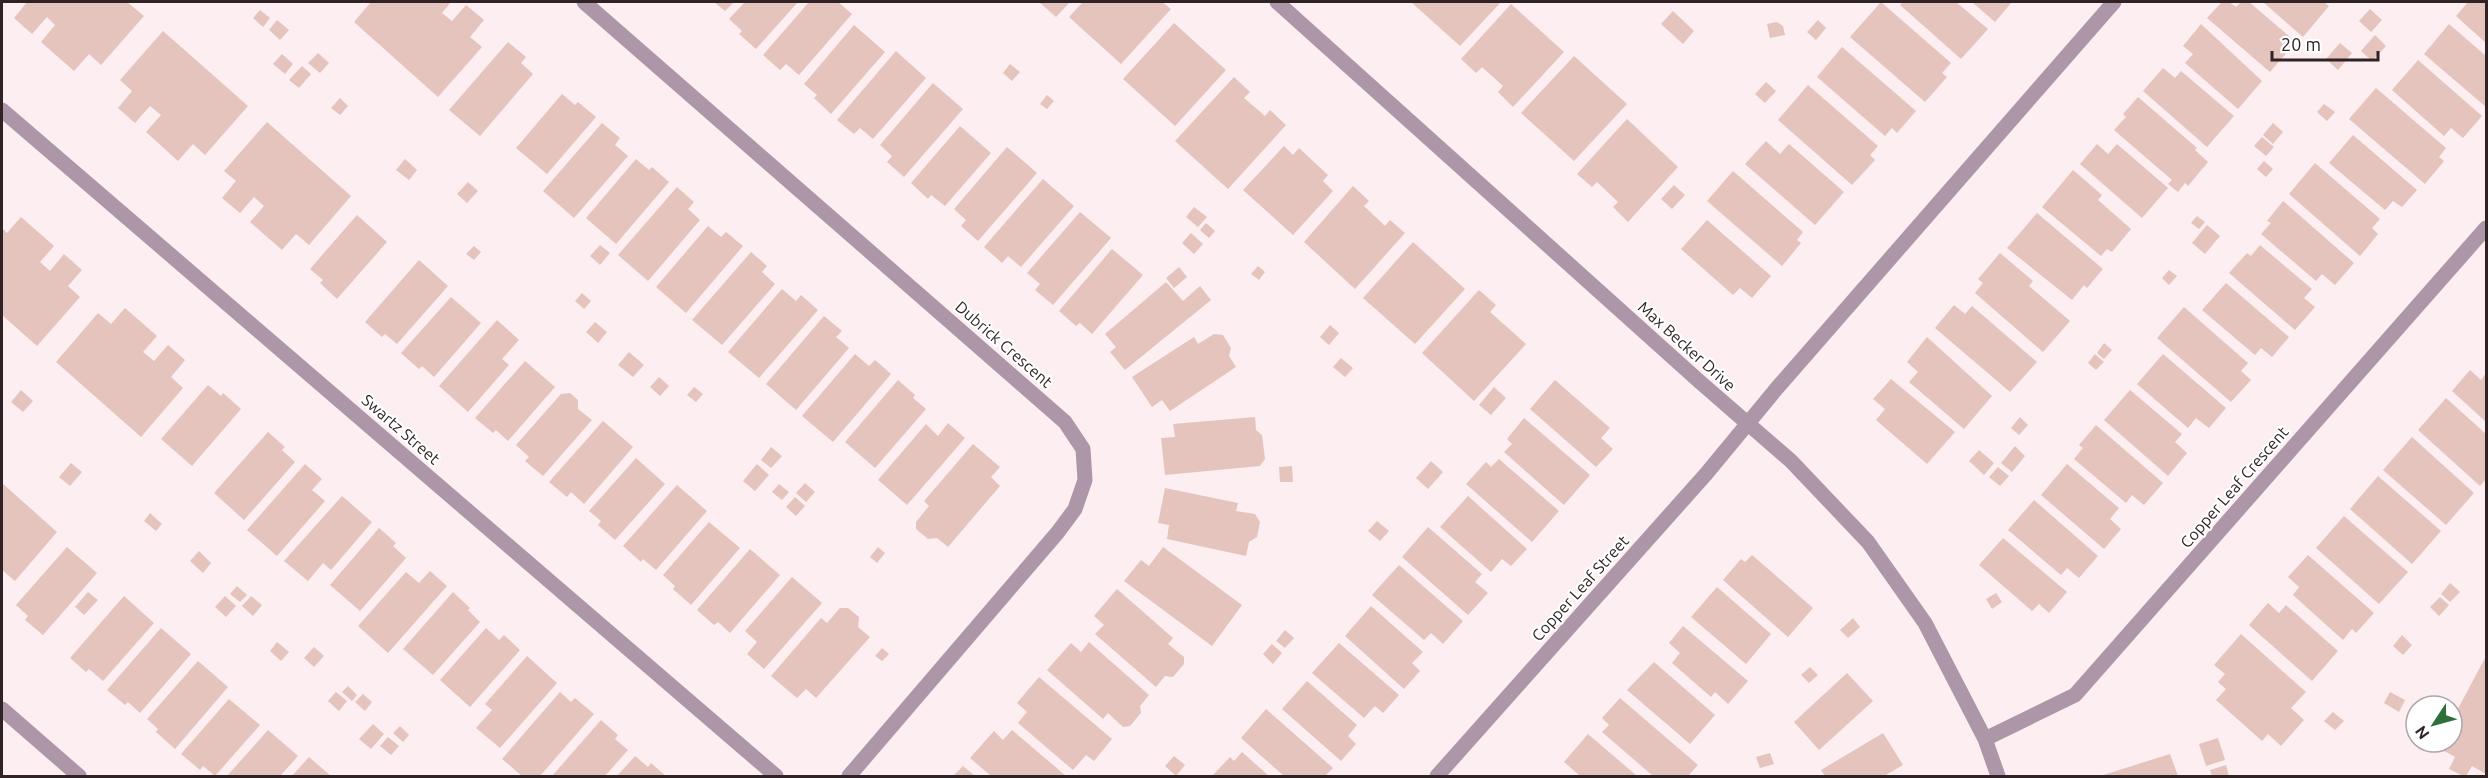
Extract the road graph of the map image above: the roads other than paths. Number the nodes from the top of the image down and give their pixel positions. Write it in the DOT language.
graph roads {
  1 [pos="584,2"];
  2 [pos="1277,2"];
  3 [pos="2114,2"];
  4 [pos="2,110"];
  5 [pos="2487,228"];
  6 [pos="1748,422"];
  7 [pos="2,709"];
  8 [pos="1985,739"];
  9 [pos="79,777"];
  10 [pos="776,777"];
  11 [pos="849,777"];
  12 [pos="1437,777"];
  13 [pos="1998,777"];
  1 -- 11 [label="street, Dubrick Crescent"];
  2 -- 6 [label="street, Max Becker Drive"];
  3 -- 6 [label="street"];
  4 -- 10 [label="street, Swartz Street"];
  5 -- 8 [label="street, Copper Leaf Crescent"];
  6 -- 8 [label="street, Max Becker Drive"];
  6 -- 12 [label="street, Copper Leaf Street"];
  7 -- 9 [label="street"];
  8 -- 13 [label="street, Max Becker Drive"];
}
